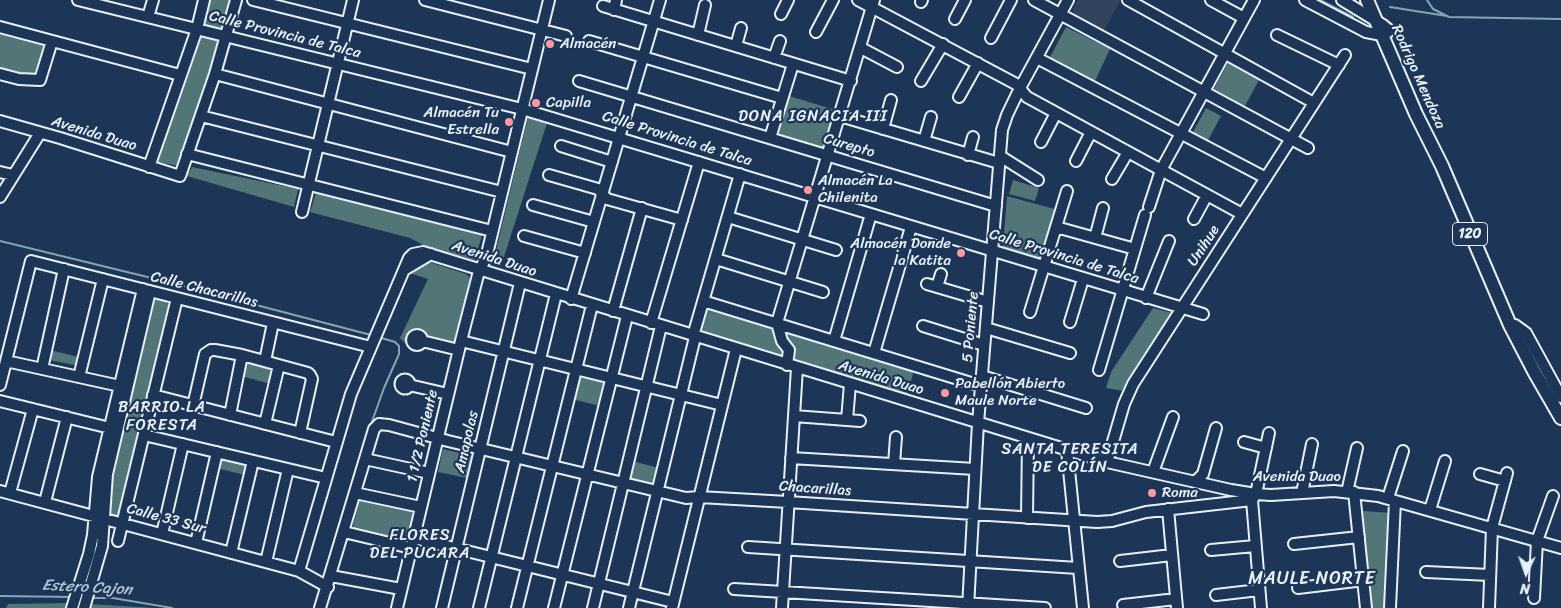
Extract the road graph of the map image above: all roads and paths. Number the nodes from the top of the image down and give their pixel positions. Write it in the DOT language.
graph roads {
  1 [pos="78,0"];
  2 [pos="153,0"];
  3 [pos="204,0"];
  4 [pos="236,0"];
  5 [pos="253,0"];
  6 [pos="353,0"];
  7 [pos="425,0"];
  8 [pos="549,0"];
  9 [pos="660,0"];
  10 [pos="788,0"];
  11 [pos="833,0"];
  12 [pos="858,0"];
  13 [pos="965,0"];
  14 [pos="1011,0"];
  15 [pos="1034,0"];
  16 [pos="1068,0"];
  17 [pos="1128,0"];
  18 [pos="1211,0"];
  19 [pos="1254,0"];
  20 [pos="1305,0"];
  21 [pos="1342,0"];
  22 [pos="1367,0"];
  23 [pos="1376,0"];
  24 [pos="873,4"];
  25 [pos="615,5"];
  26 [pos="705,5"];
  27 [pos="603,6"];
  28 [pos="781,14"];
  29 [pos="1060,14"];
  30 [pos="148,17"];
  31 [pos="1244,18"];
  32 [pos="955,19"];
  33 [pos="1375,19"];
  34 [pos="654,22"];
  35 [pos="348,23"];
  36 [pos="0,27"];
  37 [pos="741,28"];
  38 [pos="196,29"];
  39 [pos="541,30"];
  40 [pos="816,32"];
  41 [pos="1385,33"];
  42 [pos="698,35"];
  43 [pos="1277,35"];
  44 [pos="227,36"];
  45 [pos="566,36"];
  46 [pos="991,38"];
  47 [pos="780,40"];
  48 [pos="52,41"];
  49 [pos="589,41"];
  50 [pos="943,44"];
  51 [pos="736,46"];
  52 [pos="861,48"];
  53 [pos="1224,53"];
  54 [pos="1345,55"];
  55 [pos="644,57"];
  56 [pos="774,58"];
  57 [pos="1037,58"];
  58 [pos="978,63"];
  59 [pos="338,64"];
  60 [pos="792,64"];
  61 [pos="1339,65"];
  62 [pos="897,67"];
  63 [pos="532,69"];
  64 [pos="0,74"];
  65 [pos="215,74"];
  66 [pos="180,75"];
  67 [pos="579,81"];
  68 [pos="851,81"];
  69 [pos="921,81"];
  70 [pos="1020,88"];
  71 [pos="1203,92"];
  72 [pos="632,97"];
  73 [pos="959,97"];
  74 [pos="782,98"];
  75 [pos="891,100"];
  76 [pos="1314,103"];
  77 [pos="328,104"];
  78 [pos="522,109"];
  79 [pos="1056,113"];
  80 [pos="201,116"];
  81 [pos="840,116"];
  82 [pos="931,117"];
  83 [pos="0,121"];
  84 [pos="883,129"];
  85 [pos="1092,132"];
  86 [pos="40,133"];
  87 [pos="1181,133"];
  88 [pos="973,137"];
  89 [pos="619,138"];
  90 [pos="770,138"];
  91 [pos="1291,139"];
  92 [pos="924,141"];
  93 [pos="1041,142"];
  94 [pos="319,145"];
  95 [pos="560,146"];
  96 [pos="1308,148"];
  97 [pos="512,152"];
  98 [pos="1128,152"];
  99 [pos="187,154"];
  100 [pos="968,155"];
  101 [pos="828,156"];
  102 [pos="1000,160"];
  103 [pos="1076,160"];
  104 [pos="612,162"];
  105 [pos="699,162"];
  106 [pos="149,167"];
  107 [pos="1161,170"];
  108 [pos="0,172"];
  109 [pos="740,174"];
  110 [pos="13,175"];
  111 [pos="549,175"];
  112 [pos="1266,178"];
  113 [pos="1112,179"];
  114 [pos="1038,180"];
  115 [pos="308,185"];
  116 [pos="1067,191"];
  117 [pos="502,192"];
  118 [pos="602,194"];
  119 [pos="1207,195"];
  120 [pos="0,197"];
  121 [pos="816,198"];
  122 [pos="533,205"];
  123 [pos="996,206"];
  124 [pos="642,208"];
  125 [pos="1103,208"];
  126 [pos="302,212"];
  127 [pos="871,214"];
  128 [pos="1242,214"];
  129 [pos="728,217"];
  130 [pos="1194,219"];
  131 [pos="682,220"];
  132 [pos="594,222"];
  133 [pos="911,227"];
  134 [pos="1056,227"];
  135 [pos="492,231"];
  136 [pos="524,236"];
  137 [pos="1095,238"];
  138 [pos="803,240"];
  139 [pos="1169,241"];
  140 [pos="1135,249"];
  141 [pos="836,250"];
  142 [pos="992,252"];
  143 [pos="585,253"];
  144 [pos="716,259"];
  145 [pos="1043,267"];
  146 [pos="64,270"];
  147 [pos="480,270"];
  148 [pos="941,274"];
  149 [pos="102,279"];
  150 [pos="1083,279"];
  151 [pos="790,282"];
  152 [pos="520,283"];
  153 [pos="146,290"];
  154 [pos="1122,291"];
  155 [pos="823,292"];
  156 [pos="556,294"];
  157 [pos="177,298"];
  158 [pos="1146,298"];
  159 [pos="571,299"];
  160 [pos="703,301"];
  161 [pos="988,302"];
  162 [pos="592,305"];
  163 [pos="1182,308"];
  164 [pos="613,311"];
  165 [pos="1030,312"];
  166 [pos="1203,314"];
  167 [pos="627,316"];
  168 [pos="1070,322"];
  169 [pos="273,323"];
  170 [pos="777,323"];
  171 [pos="656,325"];
  172 [pos="1510,325"];
  173 [pos="923,326"];
  174 [pos="986,328"];
  175 [pos="694,336"];
  176 [pos="373,340"];
  177 [pos="422,341"];
  178 [pos="834,341"];
  179 [pos="984,345"];
  180 [pos="460,346"];
  181 [pos="736,349"];
  182 [pos="504,352"];
  183 [pos="874,353"];
  184 [pos="1070,353"];
  185 [pos="242,355"];
  186 [pos="6,361"];
  187 [pos="265,361"];
  188 [pos="540,361"];
  189 [pos="279,365"];
  190 [pos="787,365"];
  191 [pos="797,368"];
  192 [pos="42,369"];
  193 [pos="576,370"];
  194 [pos="1099,370"];
  195 [pos="79,377"];
  196 [pos="611,378"];
  197 [pos="981,381"];
  198 [pos="850,384"];
  199 [pos="0,385"];
  200 [pos="409,385"];
  201 [pos="120,386"];
  202 [pos="646,387"];
  203 [pos="448,394"];
  204 [pos="154,395"];
  205 [pos="681,395"];
  206 [pos="1561,397"];
  207 [pos="0,401"];
  208 [pos="722,405"];
  209 [pos="193,406"];
  210 [pos="1086,408"];
  211 [pos="33,409"];
  212 [pos="230,415"];
  213 [pos="794,416"];
  214 [pos="67,417"];
  215 [pos="1173,417"];
  216 [pos="1561,418"];
  217 [pos="847,420"];
  218 [pos="860,421"];
  219 [pos="978,423"];
  220 [pos="265,424"];
  221 [pos="110,428"];
  222 [pos="1216,428"];
  223 [pos="300,433"];
  224 [pos="1269,433"];
  225 [pos="144,435"];
  226 [pos="438,437"];
  227 [pos="896,437"];
  228 [pos="1028,438"];
  229 [pos="336,442"];
  230 [pos="1244,442"];
  231 [pos="183,444"];
  232 [pos="1312,444"];
  233 [pos="480,448"];
  234 [pos="1266,448"];
  235 [pos="1357,448"];
  236 [pos="1067,450"];
  237 [pos="1403,451"];
  238 [pos="218,452"];
  239 [pos="516,457"];
  240 [pos="791,458"];
  241 [pos="365,459"];
  242 [pos="253,461"];
  243 [pos="1445,461"];
  244 [pos="1107,462"];
  245 [pos="894,464"];
  246 [pos="552,466"];
  247 [pos="288,469"];
  248 [pos="975,469"];
  249 [pos="1153,472"];
  250 [pos="429,473"];
  251 [pos="1480,474"];
  252 [pos="587,475"];
  253 [pos="326,478"];
  254 [pos="1196,482"];
  255 [pos="623,484"];
  256 [pos="5,492"];
  257 [pos="658,492"];
  258 [pos="1350,492"];
  259 [pos="355,493"];
  260 [pos="1302,494"];
  261 [pos="1553,496"];
  262 [pos="699,497"];
  263 [pos="1254,497"];
  264 [pos="1391,499"];
  265 [pos="45,502"];
  266 [pos="788,502"];
  267 [pos="421,507"];
  268 [pos="1168,509"];
  269 [pos="1430,510"];
  270 [pos="972,514"];
  271 [pos="94,515"];
  272 [pos="105,518"];
  273 [pos="1027,518"];
  274 [pos="1074,521"];
  275 [pos="122,523"];
  276 [pos="1492,528"];
  277 [pos="344,532"];
  278 [pos="162,534"];
  279 [pos="1359,537"];
  280 [pos="118,541"];
  281 [pos="1537,541"];
  282 [pos="196,543"];
  283 [pos="412,543"];
  284 [pos="1294,544"];
  285 [pos="1255,546"];
  286 [pos="748,547"];
  287 [pos="1561,548"];
  288 [pos="456,549"];
  289 [pos="786,550"];
  290 [pos="1211,550"];
  291 [pos="231,553"];
  292 [pos="1172,555"];
  293 [pos="492,558"];
  294 [pos="266,562"];
  295 [pos="970,562"];
  296 [pos="1120,562"];
  297 [pos="527,566"];
  298 [pos="1078,568"];
  299 [pos="299,571"];
  300 [pos="1426,572"];
  301 [pos="562,575"];
  302 [pos="1490,575"];
  303 [pos="331,576"];
  304 [pos="1364,580"];
  305 [pos="598,584"];
  306 [pos="324,585"];
  307 [pos="1298,588"];
  308 [pos="401,589"];
  309 [pos="734,589"];
  310 [pos="1259,590"];
  311 [pos="633,592"];
  312 [pos="783,593"];
  313 [pos="1216,595"];
  314 [pos="1534,598"];
  315 [pos="1177,604"];
  316 [pos="673,605"];
  317 [pos="968,606"];
  318 [pos="1123,606"];
  319 [pos="72,608"];
  320 [pos="84,608"];
  321 [pos="320,608"];
  322 [pos="397,608"];
  323 [pos="442,608"];
  324 [pos="479,608"];
  325 [pos="517,608"];
  326 [pos="554,608"];
  327 [pos="592,608"];
  328 [pos="630,608"];
  329 [pos="782,608"];
  330 [pos="1045,608"];
  331 [pos="1083,608"];
  332 [pos="1261,608"];
  333 [pos="1366,608"];
  334 [pos="1390,608"];
  335 [pos="1489,608"];
  1 -- 30 [label="street, Calle Provincia de Talca"];
  2 -- 30 [label="street"];
  3 -- 38 [label="street"];
  4 -- 44 [label="street"];
  5 -- 35 [label="street"];
  6 -- 35 [label="street"];
  7 -- 39 [label="street"];
  8 -- 39 [label="street, 1 1/2 Poniente"];
  9 -- 34 [label="street"];
  10 -- 28 [label="street"];
  11 -- 40 [label="street"];
  12 -- 24 [label="street"];
  13 -- 32 [label="street"];
  14 -- 46 [label="street"];
  15 -- 29 [label="street"];
  16 -- 29 [label="street, 5 Poniente"];
  17 -- 53 [label="street"];
  18 -- 31 [label="street"];
  19 -- 31 [label="street"];
  20 -- 41 [label="street"];
  21 -- 33 [label="street"];
  22 -- 33 [label="main road, Rodrigo Mendoza / 120"];
  23 -- 41 [label="main road, Rodrigo Mendoza / 120"];
  24 -- 50 [label="street"];
  24 -- 52 [label="street"];
  25 -- 27 [label="street"];
  25 -- 34 [label="street"];
  26 -- 42 [label="street"];
  29 -- 57 [label="street, 5 Poniente"];
  29 -- 71 [label="street"];
  30 -- 38 [label="street, Calle Provincia de Talca"];
  31 -- 53 [label="street"];
  33 -- 41 [label="main road, Rodrigo Mendoza / 120"];
  34 -- 42 [label="street"];
  34 -- 55 [label="street"];
  35 -- 59 [label="street"];
  35 -- 63 [label="street"];
  36 -- 48 [label="street"];
  37 -- 51 [label="street"];
  38 -- 44 [label="street, Calle Provincia de Talca"];
  38 -- 66 [label="street"];
  39 -- 45 [label="street"];
  39 -- 63 [label="street, 1 1/2 Poniente"];
  41 -- 172 [label="main road, Rodrigo Mendoza / 120"];
  42 -- 51 [label="street"];
  43 -- 61 [label="street"];
  44 -- 59 [label="street, Calle Provincia de Talca"];
  44 -- 65 [label="street"];
  47 -- 56 [label="street"];
  48 -- 64 [label="street"];
  48 -- 66 [label="street"];
  49 -- 55 [label="street"];
  50 -- 58 [label="street"];
  50 -- 69 [label="street"];
  51 -- 56 [label="street"];
  52 -- 62 [label="street"];
  52 -- 68 [label="street"];
  53 -- 71 [label="street"];
  53 -- 76 [label="street"];
  54 -- 61 [label="street, Unihue"];
  55 -- 72 [label="street"];
  55 -- 74 [label="street"];
  56 -- 60 [label="street"];
  57 -- 70 [label="street, 5 Poniente"];
  57 -- 87 [label="street"];
  58 -- 70 [label="street"];
  58 -- 73 [label="street"];
  59 -- 77 [label="street"];
  59 -- 78 [label="street, Calle Provincia de Talca"];
  60 -- 68 [label="street"];
  60 -- 74 [label="street"];
  61 -- 76 [label="street, Unihue"];
  63 -- 78 [label="street, 1 1/2 Poniente"];
  65 -- 77 [label="street"];
  65 -- 80 [label="street"];
  66 -- 106 [label="street"];
  67 -- 72 [label="street, Curepto"];
  68 -- 81 [label="street"];
  70 -- 79 [label="street"];
  70 -- 102 [label="street, 5 Poniente"];
  71 -- 87 [label="street"];
  71 -- 91 [label="street"];
  72 -- 89 [label="street"];
  72 -- 90 [label="street, Curepto"];
  74 -- 90 [label="street"];
  75 -- 84 [label="street"];
  76 -- 91 [label="street, Unihue"];
  77 -- 94 [label="street"];
  77 -- 97 [label="street"];
  78 -- 89 [label="street, Calle Provincia de Talca"];
  78 -- 97 [label="street, 1 1/2 Poniente"];
  79 -- 85 [label="street"];
  79 -- 93 [label="street"];
  80 -- 94 [label="street"];
  80 -- 99 [label="street"];
  81 -- 84 [label="street"];
  81 -- 101 [label="street"];
  82 -- 92 [label="street"];
  83 -- 86 [label="street, Avenida Duao"];
  84 -- 92 [label="street"];
  85 -- 98 [label="street"];
  85 -- 103 [label="street"];
  86 -- 106 [label="street, Avenida Duao"];
  86 -- 110 [label="street"];
  87 -- 107 [label="street"];
  87 -- 112 [label="street"];
  88 -- 100 [label="street"];
  89 -- 104 [label="street"];
  89 -- 105 [label="street, Calle Provincia de Talca"];
  90 -- 101 [label="street, Curepto"];
  91 -- 96 [label="street"];
  91 -- 112 [label="street, Unihue"];
  92 -- 100 [label="street"];
  94 -- 115 [label="street"];
  94 -- 117 [label="street"];
  95 -- 104 [label="street"];
  97 -- 117 [label="street, 1 1/2 Poniente"];
  98 -- 107 [label="street"];
  98 -- 113 [label="street"];
  99 -- 106 [label="street, Avenida Duao"];
  99 -- 115 [label="street"];
  100 -- 102 [label="street"];
  101 -- 121 [label="street"];
  101 -- 123 [label="street, Curepto"];
  102 -- 114 [label="street"];
  102 -- 123 [label="street, 5 Poniente"];
  104 -- 118 [label="street"];
  105 -- 109 [label="street, Calle Provincia de Talca"];
  105 -- 131 [label="street"];
  107 -- 119 [label="street"];
  107 -- 140 [label="street"];
  108 -- 110 [label="street"];
  109 -- 121 [label="street, Calle Provincia de Talca"];
  109 -- 129 [label="street"];
  110 -- 120 [label="street"];
  111 -- 118 [label="street"];
  112 -- 128 [label="street, Unihue"];
  115 -- 126 [label="street"];
  115 -- 135 [label="street"];
  116 -- 134 [label="street"];
  117 -- 135 [label="street, 1 1/2 Poniente"];
  118 -- 124 [label="street"];
  118 -- 132 [label="street"];
  119 -- 128 [label="street"];
  119 -- 130 [label="street"];
  121 -- 127 [label="street, Calle Provincia de Talca"];
  121 -- 138 [label="street"];
  122 -- 132 [label="street"];
  123 -- 142 [label="street, 5 Poniente"];
  124 -- 131 [label="street"];
  124 -- 164 [label="street"];
  125 -- 137 [label="street"];
  127 -- 133 [label="street, Calle Provincia de Talca"];
  127 -- 178 [label="street"];
  128 -- 163 [label="street, Unihue"];
  129 -- 138 [label="street"];
  129 -- 144 [label="street"];
  131 -- 171 [label="street"];
  132 -- 143 [label="street"];
  133 -- 142 [label="street, Calle Provincia de Talca"];
  133 -- 183 [label="street"];
  134 -- 137 [label="street"];
  134 -- 145 [label="street"];
  135 -- 147 [label="street, 1 1/2 Poniente"];
  136 -- 143 [label="street"];
  137 -- 140 [label="street"];
  138 -- 141 [label="street"];
  138 -- 151 [label="street"];
  139 -- 158 [label="street"];
  140 -- 154 [label="street"];
  142 -- 145 [label="street, Calle Provincia de Talca"];
  142 -- 161 [label="street, 5 Poniente"];
  143 -- 159 [label="street"];
  144 -- 151 [label="street"];
  144 -- 160 [label="street"];
  145 -- 150 [label="street, Calle Provincia de Talca"];
  145 -- 165 [label="street"];
  146 -- 149 [label="street, Calle Chacarillas"];
  146 -- 186 [label="street, Calle Chacarillas"];
  146 -- 192 [label="street"];
  147 -- 152 [label="street, Avenida Duao"];
  147 -- 176 [label="street, Avenida Duao"];
  147 -- 180 [label="street, 1 1/2 Poniente"];
  148 -- 161 [label="street"];
  149 -- 153 [label="street, Calle Chacarillas"];
  149 -- 195 [label="street"];
  150 -- 154 [label="street, Calle Provincia de Talca"];
  150 -- 168 [label="street"];
  151 -- 155 [label="street"];
  151 -- 170 [label="street"];
  152 -- 156 [label="street, Avenida Duao"];
  152 -- 182 [label="street, Amapolas"];
  153 -- 157 [label="street, Calle Chacarillas"];
  153 -- 201 [label="street"];
  153 -- 272 [label="street"];
  154 -- 158 [label="street, Calle Provincia de Talca"];
  154 -- 194 [label="street"];
  156 -- 159 [label="street, Avenida Duao"];
  156 -- 188 [label="street"];
  157 -- 169 [label="street, Calle Chacarillas"];
  157 -- 204 [label="street"];
  158 -- 163 [label="street, Calle Provincia de Talca"];
  159 -- 162 [label="street, Avenida Duao"];
  160 -- 170 [label="street"];
  160 -- 175 [label="street"];
  161 -- 174 [label="street, 5 Poniente"];
  162 -- 164 [label="street, Avenida Duao"];
  162 -- 193 [label="street"];
  163 -- 166 [label="street, Calle Provincia de Talca"];
  163 -- 244 [label="street, Unihue"];
  164 -- 167 [label="street, Avenida Duao"];
  167 -- 171 [label="street, Avenida Duao"];
  167 -- 196 [label="street"];
  169 -- 176 [label="street, Calle Chacarillas"];
  169 -- 187 [label="street"];
  170 -- 178 [label="street"];
  170 -- 190 [label="street"];
  171 -- 175 [label="street, Avenida Duao"];
  171 -- 202 [label="street"];
  172 -- 206 [label="street"];
  172 -- 216 [label="main road, Rodrigo Mendoza / 120"];
  173 -- 179 [label="street"];
  174 -- 179 [label="street, 5 Poniente"];
  174 -- 184 [label="street"];
  175 -- 181 [label="street, Avenida Duao"];
  175 -- 205 [label="street"];
  176 -- 229 [label="street"];
  177 -- 180 [label="street"];
  178 -- 183 [label="street"];
  179 -- 197 [label="street, 5 Poniente"];
  180 -- 182 [label="street"];
  180 -- 203 [label="street, 1 1/2 Poniente"];
  181 -- 190 [label="street, Avenida Duao"];
  181 -- 208 [label="street"];
  182 -- 188 [label="street"];
  182 -- 233 [label="street, Amapolas"];
  183 -- 197 [label="street"];
  185 -- 187 [label="street"];
  185 -- 209 [label="street"];
  185 -- 212 [label="street"];
  186 -- 192 [label="street"];
  186 -- 199 [label="street"];
  187 -- 189 [label="street"];
  188 -- 193 [label="street"];
  188 -- 239 [label="street"];
  189 -- 220 [label="street"];
  189 -- 223 [label="street"];
  190 -- 191 [label="street, Avenida Duao"];
  191 -- 198 [label="street, Avenida Duao"];
  191 -- 213 [label="street"];
  192 -- 195 [label="street"];
  193 -- 196 [label="street"];
  193 -- 246 [label="street"];
  195 -- 201 [label="street"];
  196 -- 202 [label="street"];
  196 -- 252 [label="street"];
  197 -- 210 [label="street"];
  197 -- 219 [label="street, 5 Poniente"];
  198 -- 217 [label="street"];
  198 -- 219 [label="street, Avenida Duao"];
  200 -- 203 [label="street"];
  201 -- 221 [label="street"];
  202 -- 205 [label="street"];
  202 -- 255 [label="street"];
  203 -- 226 [label="street, 1 1/2 Poniente"];
  204 -- 209 [label="street"];
  204 -- 225 [label="street"];
  205 -- 208 [label="street"];
  205 -- 257 [label="street"];
  207 -- 211 [label="street"];
  208 -- 262 [label="street"];
  209 -- 212 [label="street"];
  211 -- 214 [label="street"];
  211 -- 256 [label="street"];
  212 -- 220 [label="street"];
  213 -- 217 [label="street"];
  213 -- 240 [label="street"];
  214 -- 221 [label="street"];
  214 -- 265 [label="street"];
  215 -- 249 [label="street"];
  217 -- 218 [label="street"];
  219 -- 228 [label="street, Avenida Duao"];
  219 -- 248 [label="street, 5 Poniente"];
  220 -- 223 [label="street"];
  221 -- 271 [label="street"];
  222 -- 254 [label="street"];
  223 -- 229 [label="street"];
  224 -- 234 [label="street"];
  225 -- 231 [label="street"];
  225 -- 275 [label="street"];
  226 -- 233 [label="street, Chacarillas"];
  226 -- 241 [label="street, Chacarillas"];
  226 -- 250 [label="street, 1 1/2 Poniente"];
  227 -- 245 [label="street"];
  228 -- 236 [label="street, Avenida Duao"];
  228 -- 273 [label="street"];
  229 -- 253 [label="street"];
  230 -- 234 [label="street"];
  231 -- 238 [label="street"];
  231 -- 278 [label="street"];
  232 -- 260 [label="street"];
  233 -- 239 [label="street, Chacarillas"];
  233 -- 288 [label="street, Amapolas"];
  234 -- 263 [label="street"];
  235 -- 258 [label="street"];
  236 -- 244 [label="street, Avenida Duao"];
  236 -- 274 [label="street"];
  237 -- 264 [label="street"];
  238 -- 242 [label="street"];
  238 -- 282 [label="street"];
  239 -- 246 [label="street, Chacarillas"];
  239 -- 293 [label="street"];
  240 -- 245 [label="street"];
  240 -- 266 [label="street"];
  241 -- 250 [label="street"];
  241 -- 259 [label="street"];
  242 -- 247 [label="street"];
  242 -- 291 [label="street"];
  243 -- 269 [label="street"];
  244 -- 249 [label="street, Avenida Duao"];
  245 -- 248 [label="street"];
  246 -- 252 [label="street, Chacarillas"];
  246 -- 297 [label="street"];
  247 -- 253 [label="street"];
  247 -- 294 [label="street"];
  248 -- 270 [label="street, 5 Poniente"];
  249 -- 254 [label="street, Avenida Duao"];
  250 -- 267 [label="street, 1 1/2 Poniente"];
  251 -- 276 [label="street"];
  252 -- 255 [label="street, Chacarillas"];
  252 -- 301 [label="street"];
  253 -- 299 [label="street"];
  254 -- 263 [label="street, Avenida Duao"];
  255 -- 257 [label="street, Chacarillas"];
  255 -- 305 [label="street"];
  256 -- 265 [label="street, Calle 33 Sur"];
  257 -- 262 [label="street, Chacarillas"];
  257 -- 311 [label="street"];
  258 -- 260 [label="street, Avenida Duao"];
  258 -- 264 [label="street, Avenida Duao"];
  258 -- 279 [label="street"];
  259 -- 267 [label="street"];
  259 -- 277 [label="street"];
  260 -- 263 [label="street, Avenida Duao"];
  261 -- 281 [label="street"];
  262 -- 266 [label="street, Chacarillas"];
  262 -- 316 [label="street"];
  263 -- 268 [label="street, Chacarillas"];
  263 -- 285 [label="street"];
  264 -- 269 [label="street, Avenida Duao"];
  264 -- 334 [label="street"];
  265 -- 271 [label="street, Calle 33 Sur"];
  266 -- 270 [label="street, Chacarillas"];
  266 -- 289 [label="street"];
  267 -- 283 [label="street, 1 1/2 Poniente"];
  268 -- 274 [label="street, Chacarillas"];
  268 -- 292 [label="street"];
  269 -- 276 [label="street, Avenida Duao"];
  270 -- 273 [label="street, Chacarillas"];
  270 -- 295 [label="street, 5 Poniente"];
  271 -- 272 [label="street, Calle 33 Sur"];
  271 -- 319 [label="street"];
  272 -- 275 [label="street, Calle 33 Sur"];
  272 -- 320 [label="street"];
  273 -- 274 [label="street, Chacarillas"];
  274 -- 298 [label="street"];
  275 -- 278 [label="street, Calle 33 Sur"];
  275 -- 280 [label="street"];
  276 -- 281 [label="street, Avenida Duao"];
  276 -- 302 [label="street"];
  277 -- 283 [label="street"];
  277 -- 303 [label="street"];
  278 -- 282 [label="street, Calle 33 Sur"];
  279 -- 284 [label="street"];
  279 -- 304 [label="street"];
  281 -- 287 [label="street, Avenida Duao"];
  281 -- 314 [label="street"];
  282 -- 291 [label="street, Calle 33 Sur"];
  283 -- 288 [label="street"];
  283 -- 308 [label="street, 1 1/2 Poniente"];
  285 -- 290 [label="street"];
  285 -- 310 [label="street"];
  286 -- 289 [label="street"];
  288 -- 293 [label="street"];
  288 -- 323 [label="street, Amapolas"];
  289 -- 295 [label="street"];
  289 -- 312 [label="street"];
  291 -- 294 [label="street, Calle 33 Sur"];
  292 -- 296 [label="street"];
  292 -- 315 [label="street"];
  293 -- 297 [label="street"];
  293 -- 324 [label="street"];
  294 -- 299 [label="street, Calle 33 Sur"];
  295 -- 298 [label="street"];
  295 -- 317 [label="street, 5 Poniente"];
  297 -- 301 [label="street"];
  297 -- 325 [label="street"];
  298 -- 331 [label="street"];
  299 -- 306 [label="street, Calle 33 Sur"];
  300 -- 302 [label="street"];
  301 -- 305 [label="street"];
  301 -- 326 [label="street"];
  302 -- 335 [label="street"];
  303 -- 306 [label="street"];
  303 -- 308 [label="street"];
  304 -- 307 [label="street"];
  304 -- 333 [label="street"];
  305 -- 311 [label="street"];
  305 -- 327 [label="street"];
  306 -- 321 [label="street"];
  308 -- 322 [label="street, 1 1/2 Poniente"];
  309 -- 312 [label="street"];
  310 -- 313 [label="street"];
  310 -- 332 [label="street"];
  311 -- 316 [label="street"];
  311 -- 328 [label="street"];
  312 -- 317 [label="street"];
  312 -- 329 [label="street"];
  315 -- 318 [label="street"];
  317 -- 330 [label="street"];
}
